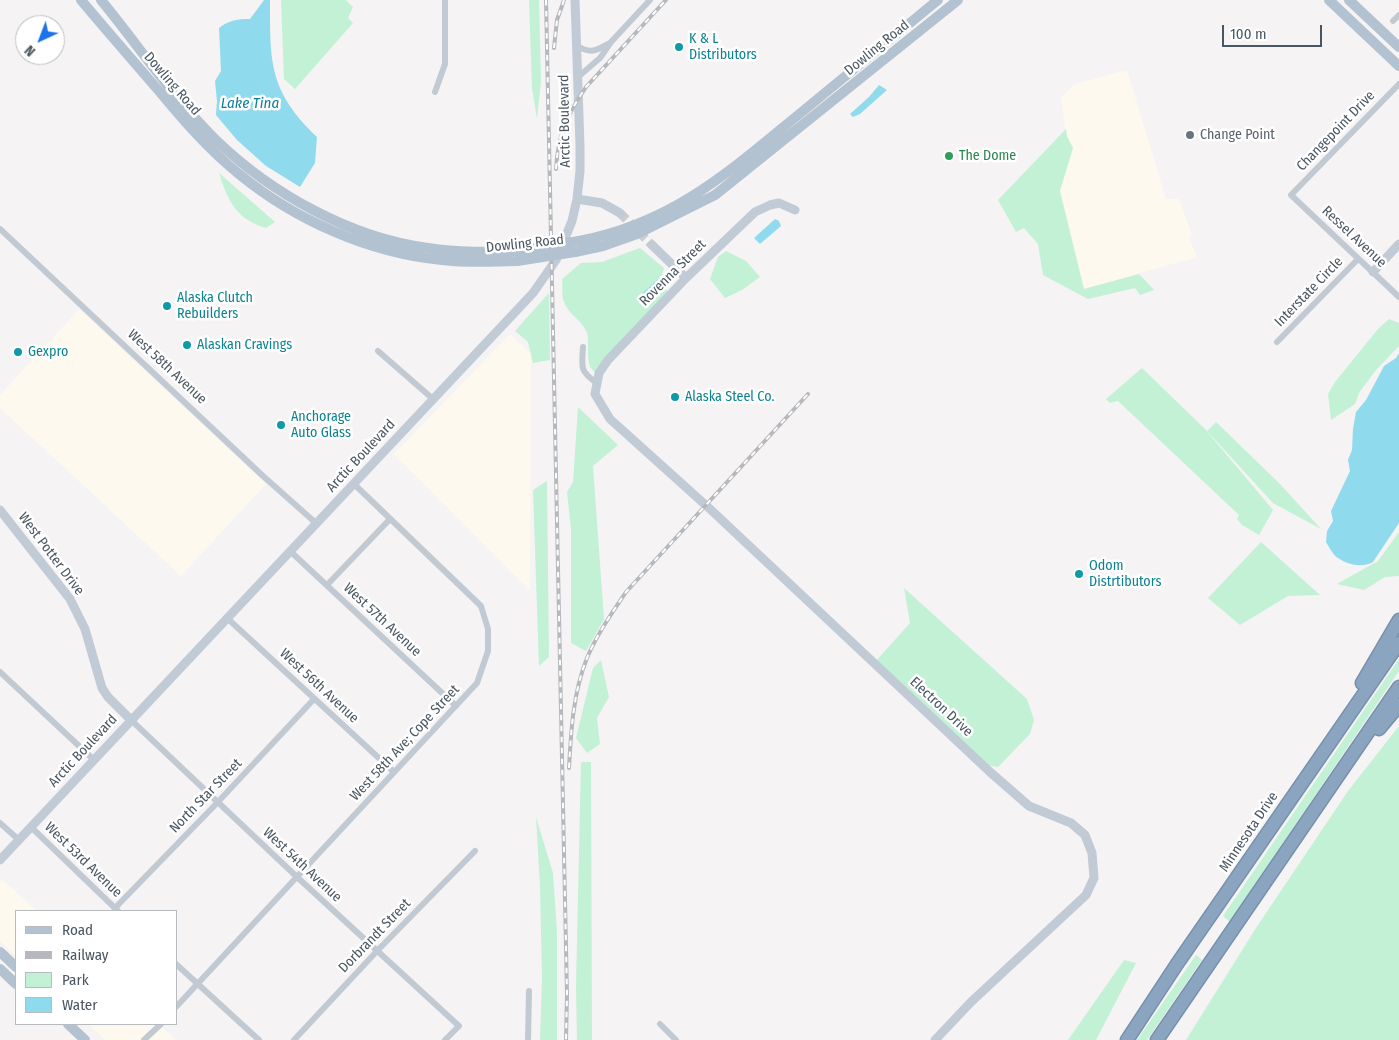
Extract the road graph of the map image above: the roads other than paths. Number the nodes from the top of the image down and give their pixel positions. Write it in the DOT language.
graph roads {
  1 [pos="81,0"];
  2 [pos="101,0"];
  3 [pos="445,0"];
  4 [pos="575,0"];
  5 [pos="650,0"];
  6 [pos="938,0"];
  7 [pos="958,0"];
  8 [pos="1330,0"];
  9 [pos="1349,0"];
  10 [pos="1399,15"];
  11 [pos="1393,21"];
  12 [pos="611,42"];
  13 [pos="577,46"];
  14 [pos="1399,48"];
  15 [pos="1399,66"];
  16 [pos="578,77"];
  17 [pos="1399,84"];
  18 [pos="435,92"];
  19 [pos="1291,195"];
  20 [pos="577,199"];
  21 [pos="795,210"];
  22 [pos="620,213"];
  23 [pos="0,228"];
  24 [pos="1399,244"];
  25 [pos="652,245"];
  26 [pos="518,256"];
  27 [pos="1358,259"];
  28 [pos="1373,272"];
  29 [pos="686,278"];
  30 [pos="1399,297"];
  31 [pos="1277,342"];
  32 [pos="583,347"];
  33 [pos="378,351"];
  34 [pos="597,384"];
  35 [pos="595,394"];
  36 [pos="433,399"];
  37 [pos="354,484"];
  38 [pos="0,510"];
  39 [pos="390,519"];
  40 [pos="317,524"];
  41 [pos="290,551"];
  42 [pos="327,585"];
  43 [pos="227,618"];
  44 [pos="1399,620"];
  45 [pos="1399,643"];
  46 [pos="0,672"];
  47 [pos="1399,687"];
  48 [pos="314,699"];
  49 [pos="1399,705"];
  50 [pos="456,706"];
  51 [pos="131,720"];
  52 [pos="1323,752"];
  53 [pos="94,760"];
  54 [pos="1350,760"];
  55 [pos="394,772"];
  56 [pos="217,803"];
  57 [pos="0,823"];
  58 [pos="31,827"];
  59 [pos="19,840"];
  60 [pos="475,851"];
  61 [pos="0,860"];
  62 [pos="297,878"];
  63 [pos="117,910"];
  64 [pos="377,951"];
  65 [pos="0,952"];
  66 [pos="15,966"];
  67 [pos="178,966"];
  68 [pos="0,969"];
  69 [pos="15,983"];
  70 [pos="198,983"];
  71 [pos="529,991"];
  72 [pos="178,1005"];
  73 [pos="660,1024"];
  74 [pos="69,1025"];
  75 [pos="160,1025"];
  76 [pos="86,1040"];
  77 [pos="144,1040"];
  78 [pos="259,1040"];
  79 [pos="294,1040"];
  80 [pos="445,1040"];
  81 [pos="528,1040"];
  82 [pos="676,1040"];
  83 [pos="935,1040"];
  84 [pos="1127,1040"];
  85 [pos="1157,1040"];
  1 -- 26 [label="main road, Dowling Road"];
  2 -- 26 [label="main road, Dowling Road"];
  3 -- 18 [label="street"];
  4 -- 13 [label="street, Arctic Boulevard"];
  5 -- 12 [label="street"];
  6 -- 26 [label="main road, Dowling Road, bridge"];
  7 -- 26 [label="main road, Dowling Road, bridge"];
  8 -- 15 [label="main road"];
  9 -- 14 [label="main road"];
  10 -- 11 [label="street"];
  12 -- 13 [label="street"];
  12 -- 16 [label="street"];
  13 -- 16 [label="street, Arctic Boulevard"];
  16 -- 20 [label="street, Arctic Boulevard"];
  17 -- 19 [label="street, Changepoint Drive"];
  19 -- 27 [label="street, Ressel Avenue"];
  20 -- 22 [label="street"];
  20 -- 36 [label="street, Arctic Boulevard"];
  21 -- 29 [label="street, Rovenna Street"];
  23 -- 40 [label="street, West 58th Avenue"];
  24 -- 28 [label="street"];
  25 -- 29 [label="street"];
  27 -- 28 [label="street, Ressel Avenue"];
  27 -- 31 [label="street, Interstate Circle"];
  28 -- 30 [label="street, Ressel Avenue"];
  29 -- 34 [label="street, Rovenna Street"];
  32 -- 34 [label="street"];
  33 -- 36 [label="street"];
  34 -- 35 [label="street, Rovenna Street"];
  35 -- 83 [label="street, Electron Drive"];
  36 -- 37 [label="street, Arctic Boulevard"];
  37 -- 39 [label="street, West 58th Ave; Cope Street"];
  37 -- 40 [label="street, Arctic Boulevard"];
  38 -- 51 [label="street, West Potter Drive"];
  39 -- 42 [label="street"];
  39 -- 50 [label="street, West 58th Ave; Cope Street"];
  40 -- 41 [label="street, Arctic Boulevard"];
  41 -- 42 [label="street, West 57th Avenue"];
  41 -- 43 [label="street, Arctic Boulevard"];
  42 -- 50 [label="street, West 57th Avenue"];
  43 -- 48 [label="street, West 56th Avenue"];
  43 -- 51 [label="street, Arctic Boulevard"];
  44 -- 52 [label="highway"];
  45 -- 52 [label="highway, Minnesota Drive"];
  46 -- 53 [label="street"];
  47 -- 54 [label="highway"];
  48 -- 55 [label="street, West 56th Avenue"];
  48 -- 56 [label="street, North Star Street"];
  49 -- 54 [label="highway"];
  50 -- 55 [label="street, West 58th Ave; Cope Street"];
  51 -- 53 [label="street, Arctic Boulevard"];
  51 -- 56 [label="street, West 54th Avenue"];
  52 -- 84 [label="highway, Minnesota Drive"];
  53 -- 58 [label="street, Arctic Boulevard"];
  54 -- 85 [label="highway"];
  55 -- 62 [label="street, West 58th Ave; Cope Street"];
  56 -- 62 [label="street, West 54th Avenue"];
  56 -- 63 [label="street, North Star Street"];
  57 -- 59 [label="street"];
  58 -- 59 [label="street, Arctic Boulevard"];
  58 -- 63 [label="street, West 53rd Avenue"];
  59 -- 61 [label="street, Arctic Boulevard"];
  60 -- 64 [label="street, Dorbrandt Street"];
  62 -- 64 [label="street, West 54th Avenue"];
  62 -- 70 [label="street, West 58th Ave; Cope Street"];
  64 -- 79 [label="street, Dorbrandt Street"];
  64 -- 80 [label="street, West 54th Avenue"];
  65 -- 66 [label="main road"];
  67 -- 70 [label="street"];
  68 -- 69 [label="main road"];
  70 -- 72 [label="street, West 58th Ave; Cope Street"];
  70 -- 78 [label="street"];
  71 -- 81 [label="street"];
  73 -- 82 [label="street"];
  74 -- 76 [label="main road"];
  75 -- 77 [label="street"];
}
